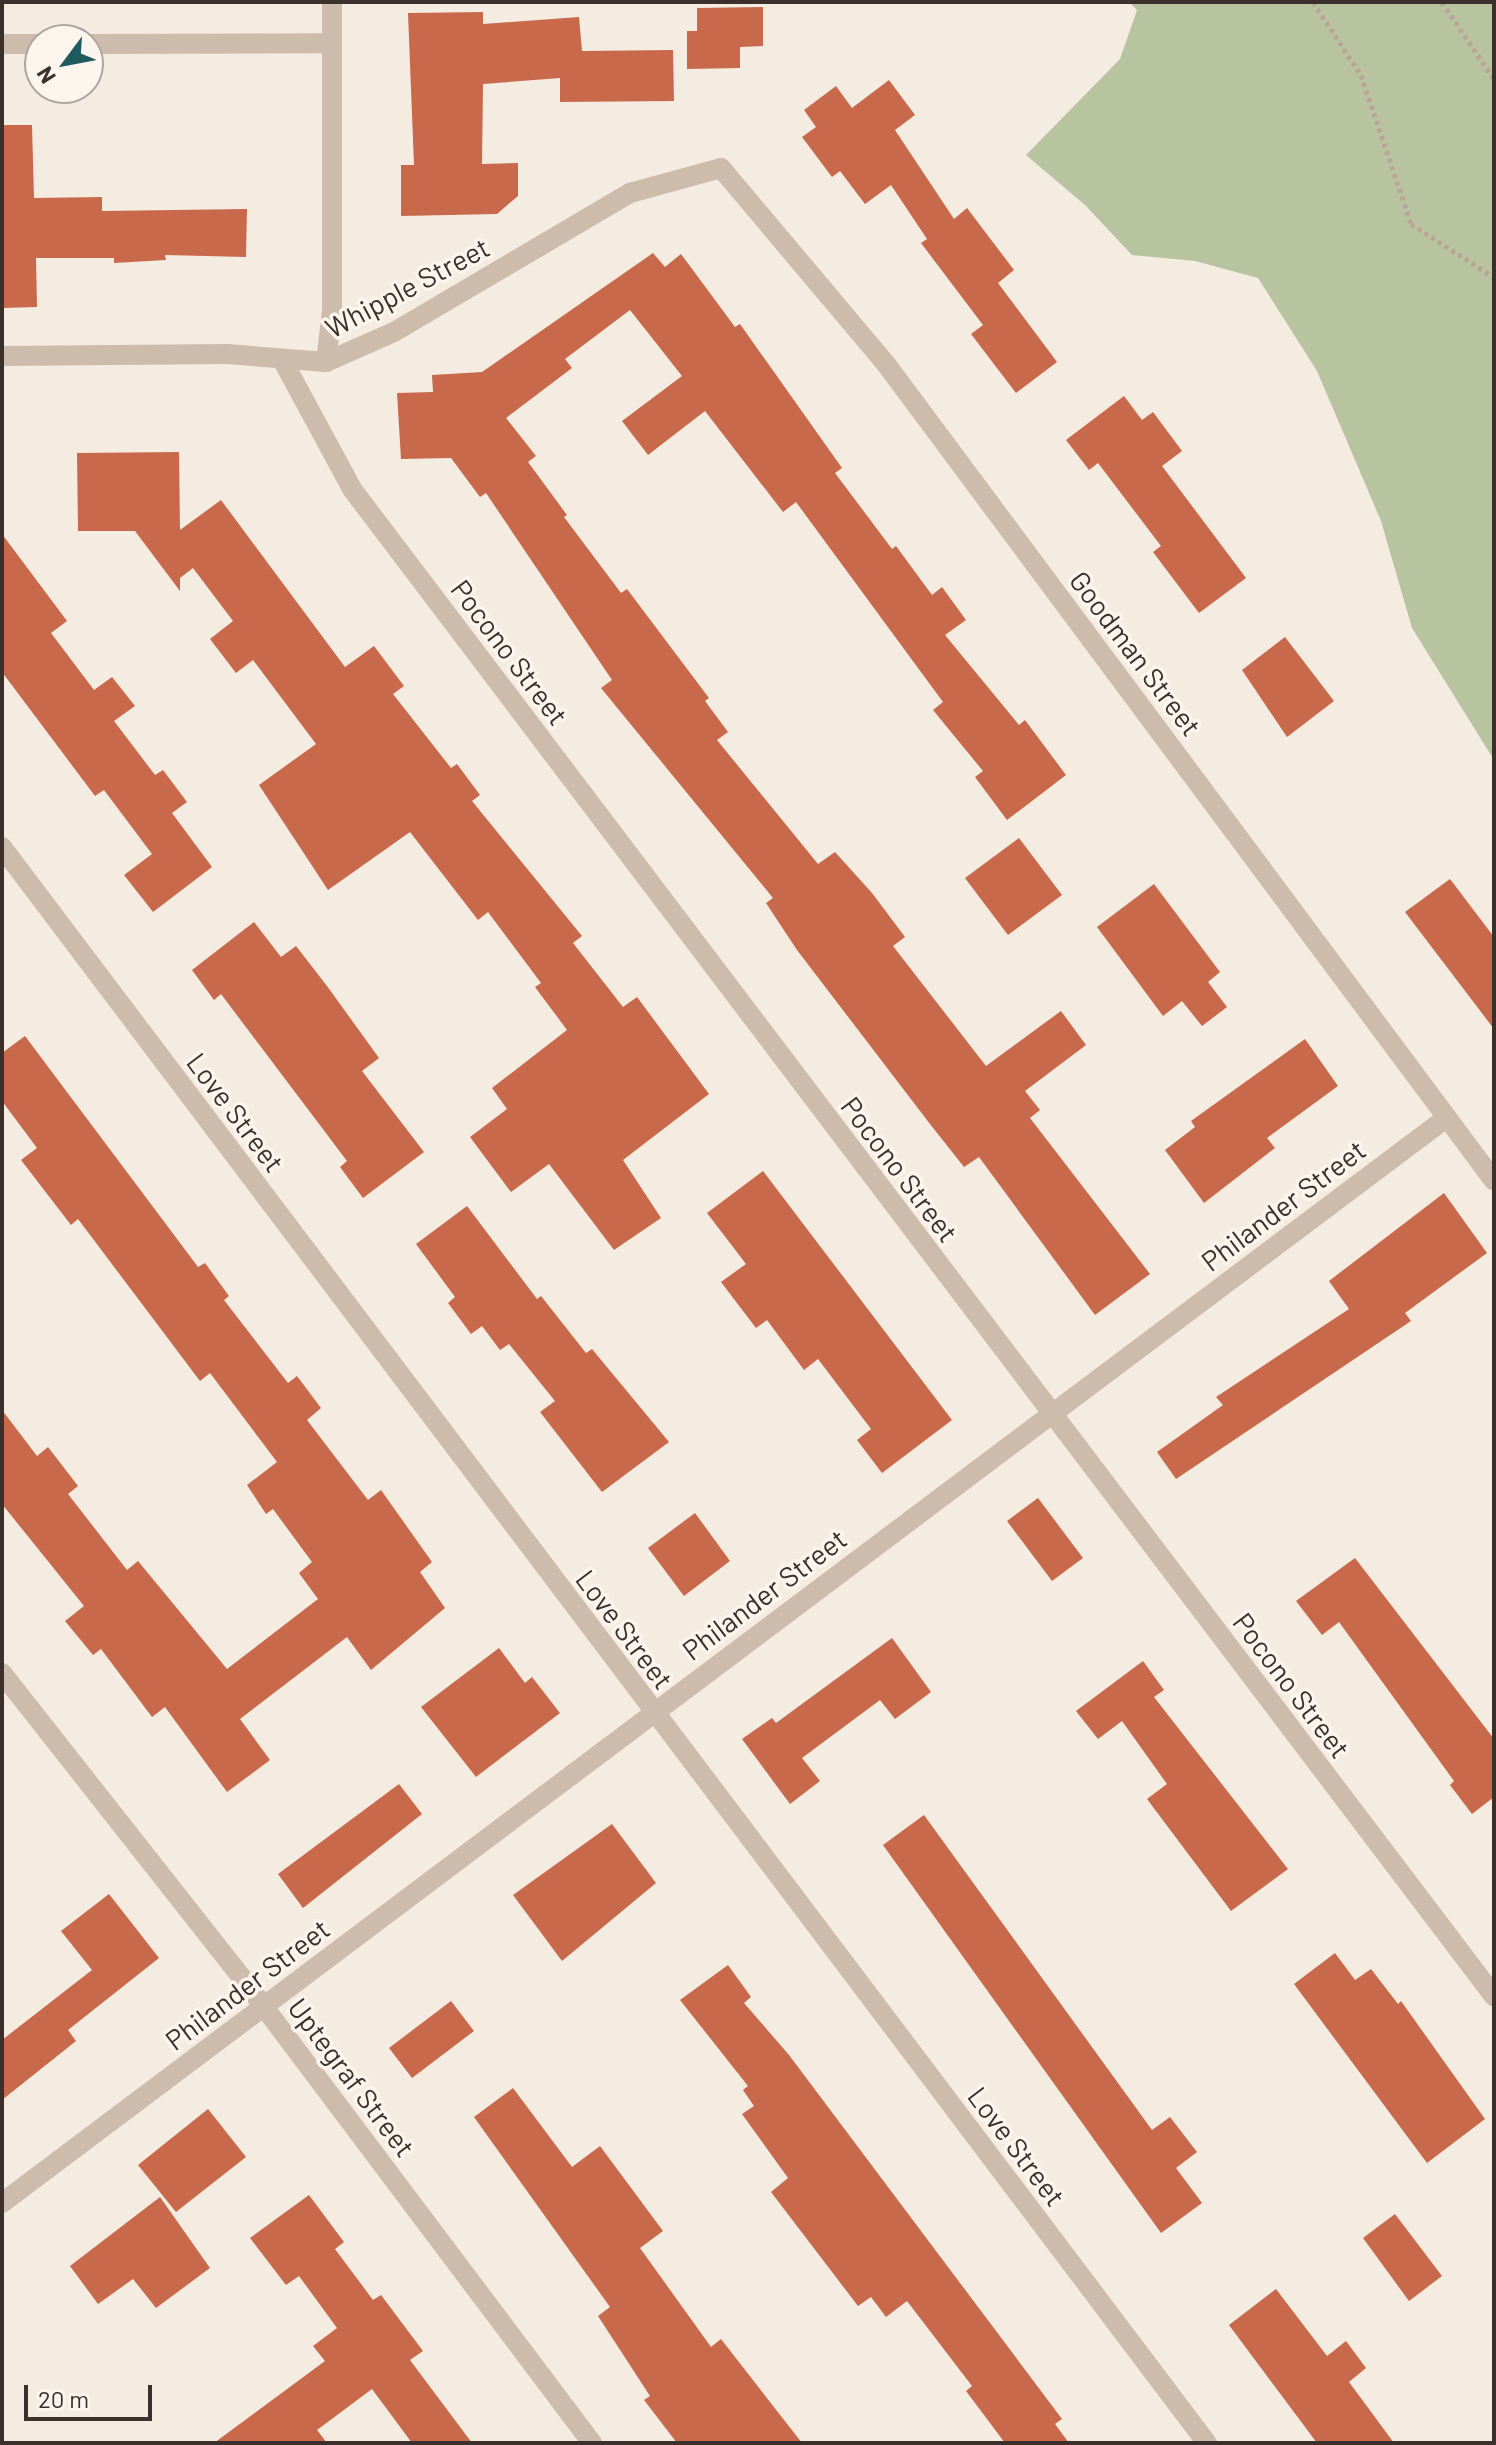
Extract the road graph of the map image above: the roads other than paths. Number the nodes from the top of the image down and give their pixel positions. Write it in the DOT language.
graph roads {
  1 [pos="332,2"];
  2 [pos="332,43"];
  3 [pos="2,44"];
  4 [pos="24,44"];
  5 [pos="104,44"];
  6 [pos="721,168"];
  7 [pos="2,356"];
  8 [pos="326,362"];
  9 [pos="284,363"];
  10 [pos="2,847"];
  11 [pos="1446,1118"];
  12 [pos="1494,1181"];
  13 [pos="1050,1413"];
  14 [pos="2,1673"];
  15 [pos="654,1714"];
  16 [pos="1494,1996"];
  17 [pos="264,2006"];
  18 [pos="2,2203"];
  19 [pos="592,2443"];
  20 [pos="1207,2443"];
  1 -- 2 [label="street"];
  2 -- 5 [label="street"];
  2 -- 8 [label="street"];
  3 -- 4 [label="street"];
  6 -- 8 [label="street, Whipple Street"];
  6 -- 11 [label="street, Goodman Street"];
  7 -- 9 [label="street, Whipple Street"];
  8 -- 9 [label="street, Whipple Street"];
  9 -- 13 [label="street, Pocono Street"];
  10 -- 15 [label="street, Love Street"];
  11 -- 12 [label="street, Goodman Street"];
  11 -- 13 [label="street, Philander Street"];
  13 -- 15 [label="street, Philander Street"];
  13 -- 16 [label="street, Pocono Street"];
  14 -- 17 [label="street, Uptegraf Street"];
  15 -- 17 [label="street, Philander Street"];
  15 -- 20 [label="street, Love Street"];
  17 -- 18 [label="street, Philander Street"];
  17 -- 19 [label="street, Uptegraf Street"];
}
